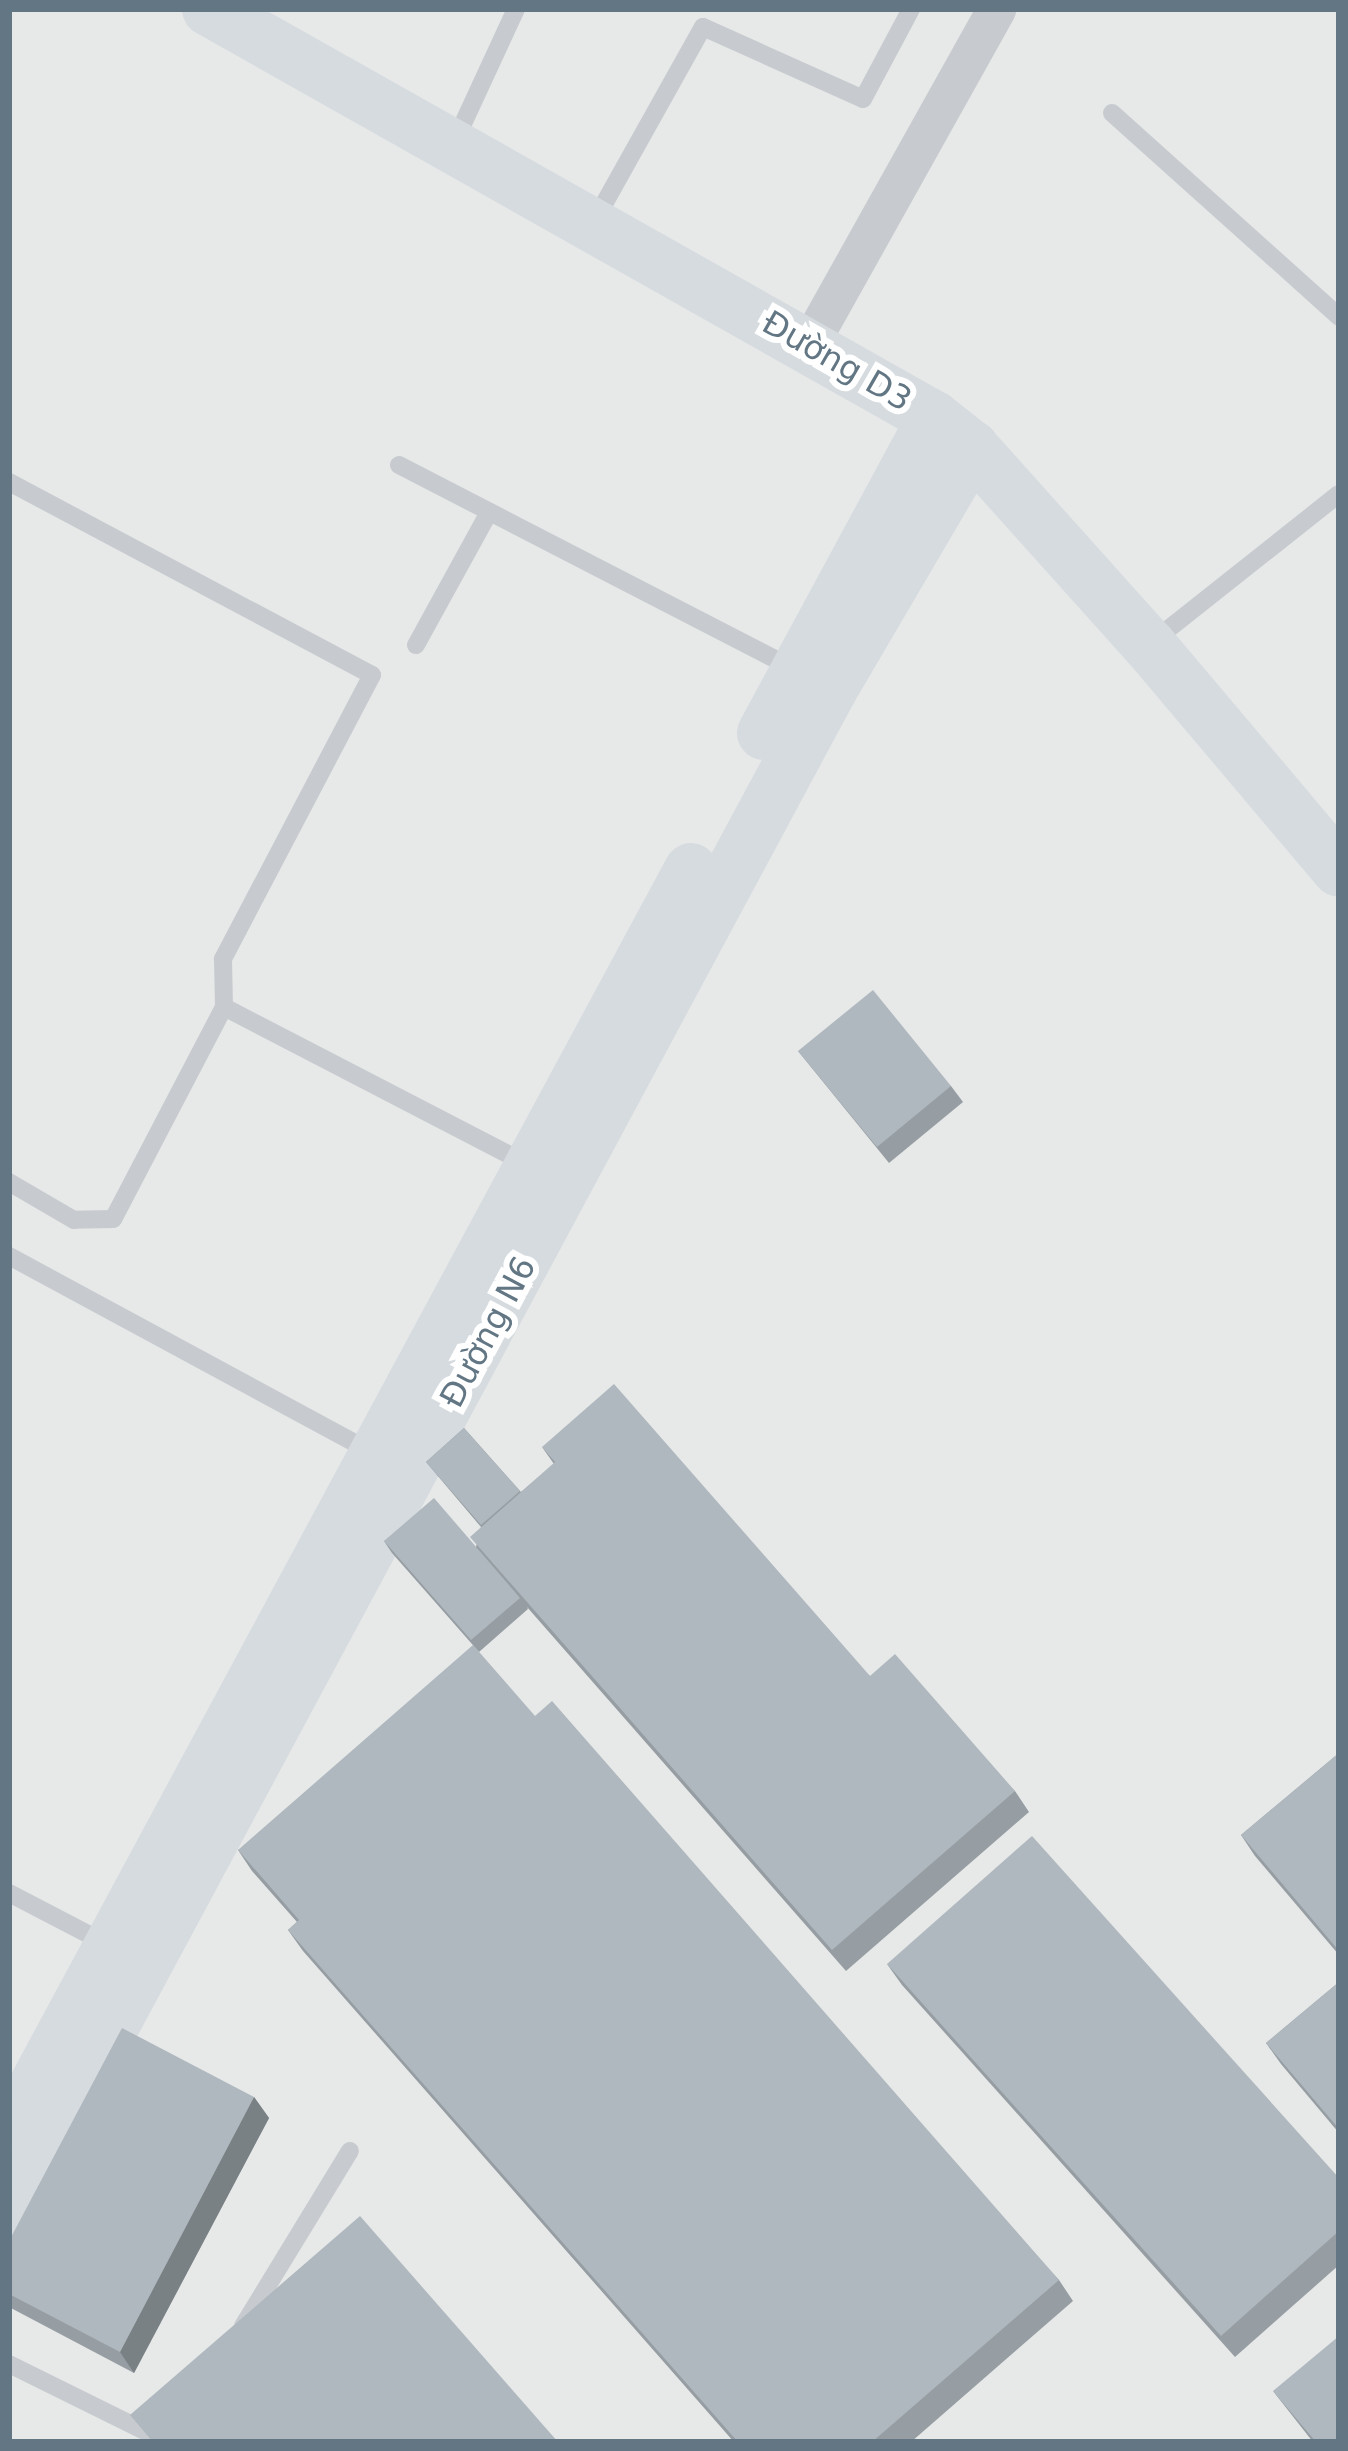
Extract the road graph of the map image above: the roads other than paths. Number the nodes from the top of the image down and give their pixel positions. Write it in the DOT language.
graph roads {
  1 [pos="209,9"];
  2 [pos="516,9"];
  3 [pos="911,9"];
  4 [pos="996,9"];
  5 [pos="1112,113"];
  6 [pos="454,143"];
  7 [pos="594,222"];
  8 [pos="1339,317"];
  9 [pos="809,344"];
  10 [pos="952,433"];
  11 [pos="399,465"];
  12 [pos="9,482"];
  13 [pos="1339,494"];
  14 [pos="489,512"];
  15 [pos="416,645"];
  16 [pos="1149,645"];
  17 [pos="814,680"];
  18 [pos="1339,870"];
  19 [pos="224,1007"];
  20 [pos="550,1176"];
  21 [pos="9,1182"];
  22 [pos="9,1256"];
  23 [pos="378,1455"];
  24 [pos="9,1893"];
  25 [pos="131,1956"];
  26 [pos="9,2135"];
  27 [pos="350,2151"];
  28 [pos="9,2218"];
  29 [pos="231,2345"];
  30 [pos="9,2364"];
  31 [pos="183,2422"];
  32 [pos="169,2442"];
  1 -- 6 [label="street, Đường D3"];
  2 -- 6 [label="lane"];
  3 -- 7 [label="lane"];
  4 -- 9 [label="street"];
  5 -- 8 [label="lane"];
  6 -- 7 [label="street, Đường D3"];
  7 -- 9 [label="street, Đường D3"];
  9 -- 10 [label="street, Đường D3"];
  10 -- 16 [label="street, Đường D3"];
  10 -- 17 [label="street, Đường N6"];
  11 -- 14 [label="lane"];
  12 -- 19 [label="lane"];
  13 -- 16 [label="lane"];
  14 -- 15 [label="lane"];
  14 -- 17 [label="lane"];
  16 -- 18 [label="street, Đường D3"];
  17 -- 20 [label="street, Đường N6"];
  19 -- 20 [label="lane"];
  19 -- 21 [label="lane"];
  20 -- 23 [label="street, Đường N6"];
  20 -- 25 [label="street, Đường N6"];
  22 -- 23 [label="lane"];
  23 -- 25 [label="street, Đường N6"];
  24 -- 25 [label="lane"];
  25 -- 26 [label="street, Đường N6"];
  25 -- 28 [label="street, Đường N6"];
  27 -- 29 [label="lane"];
  30 -- 32 [label="lane"];
  31 -- 32 [label="lane"];
}
